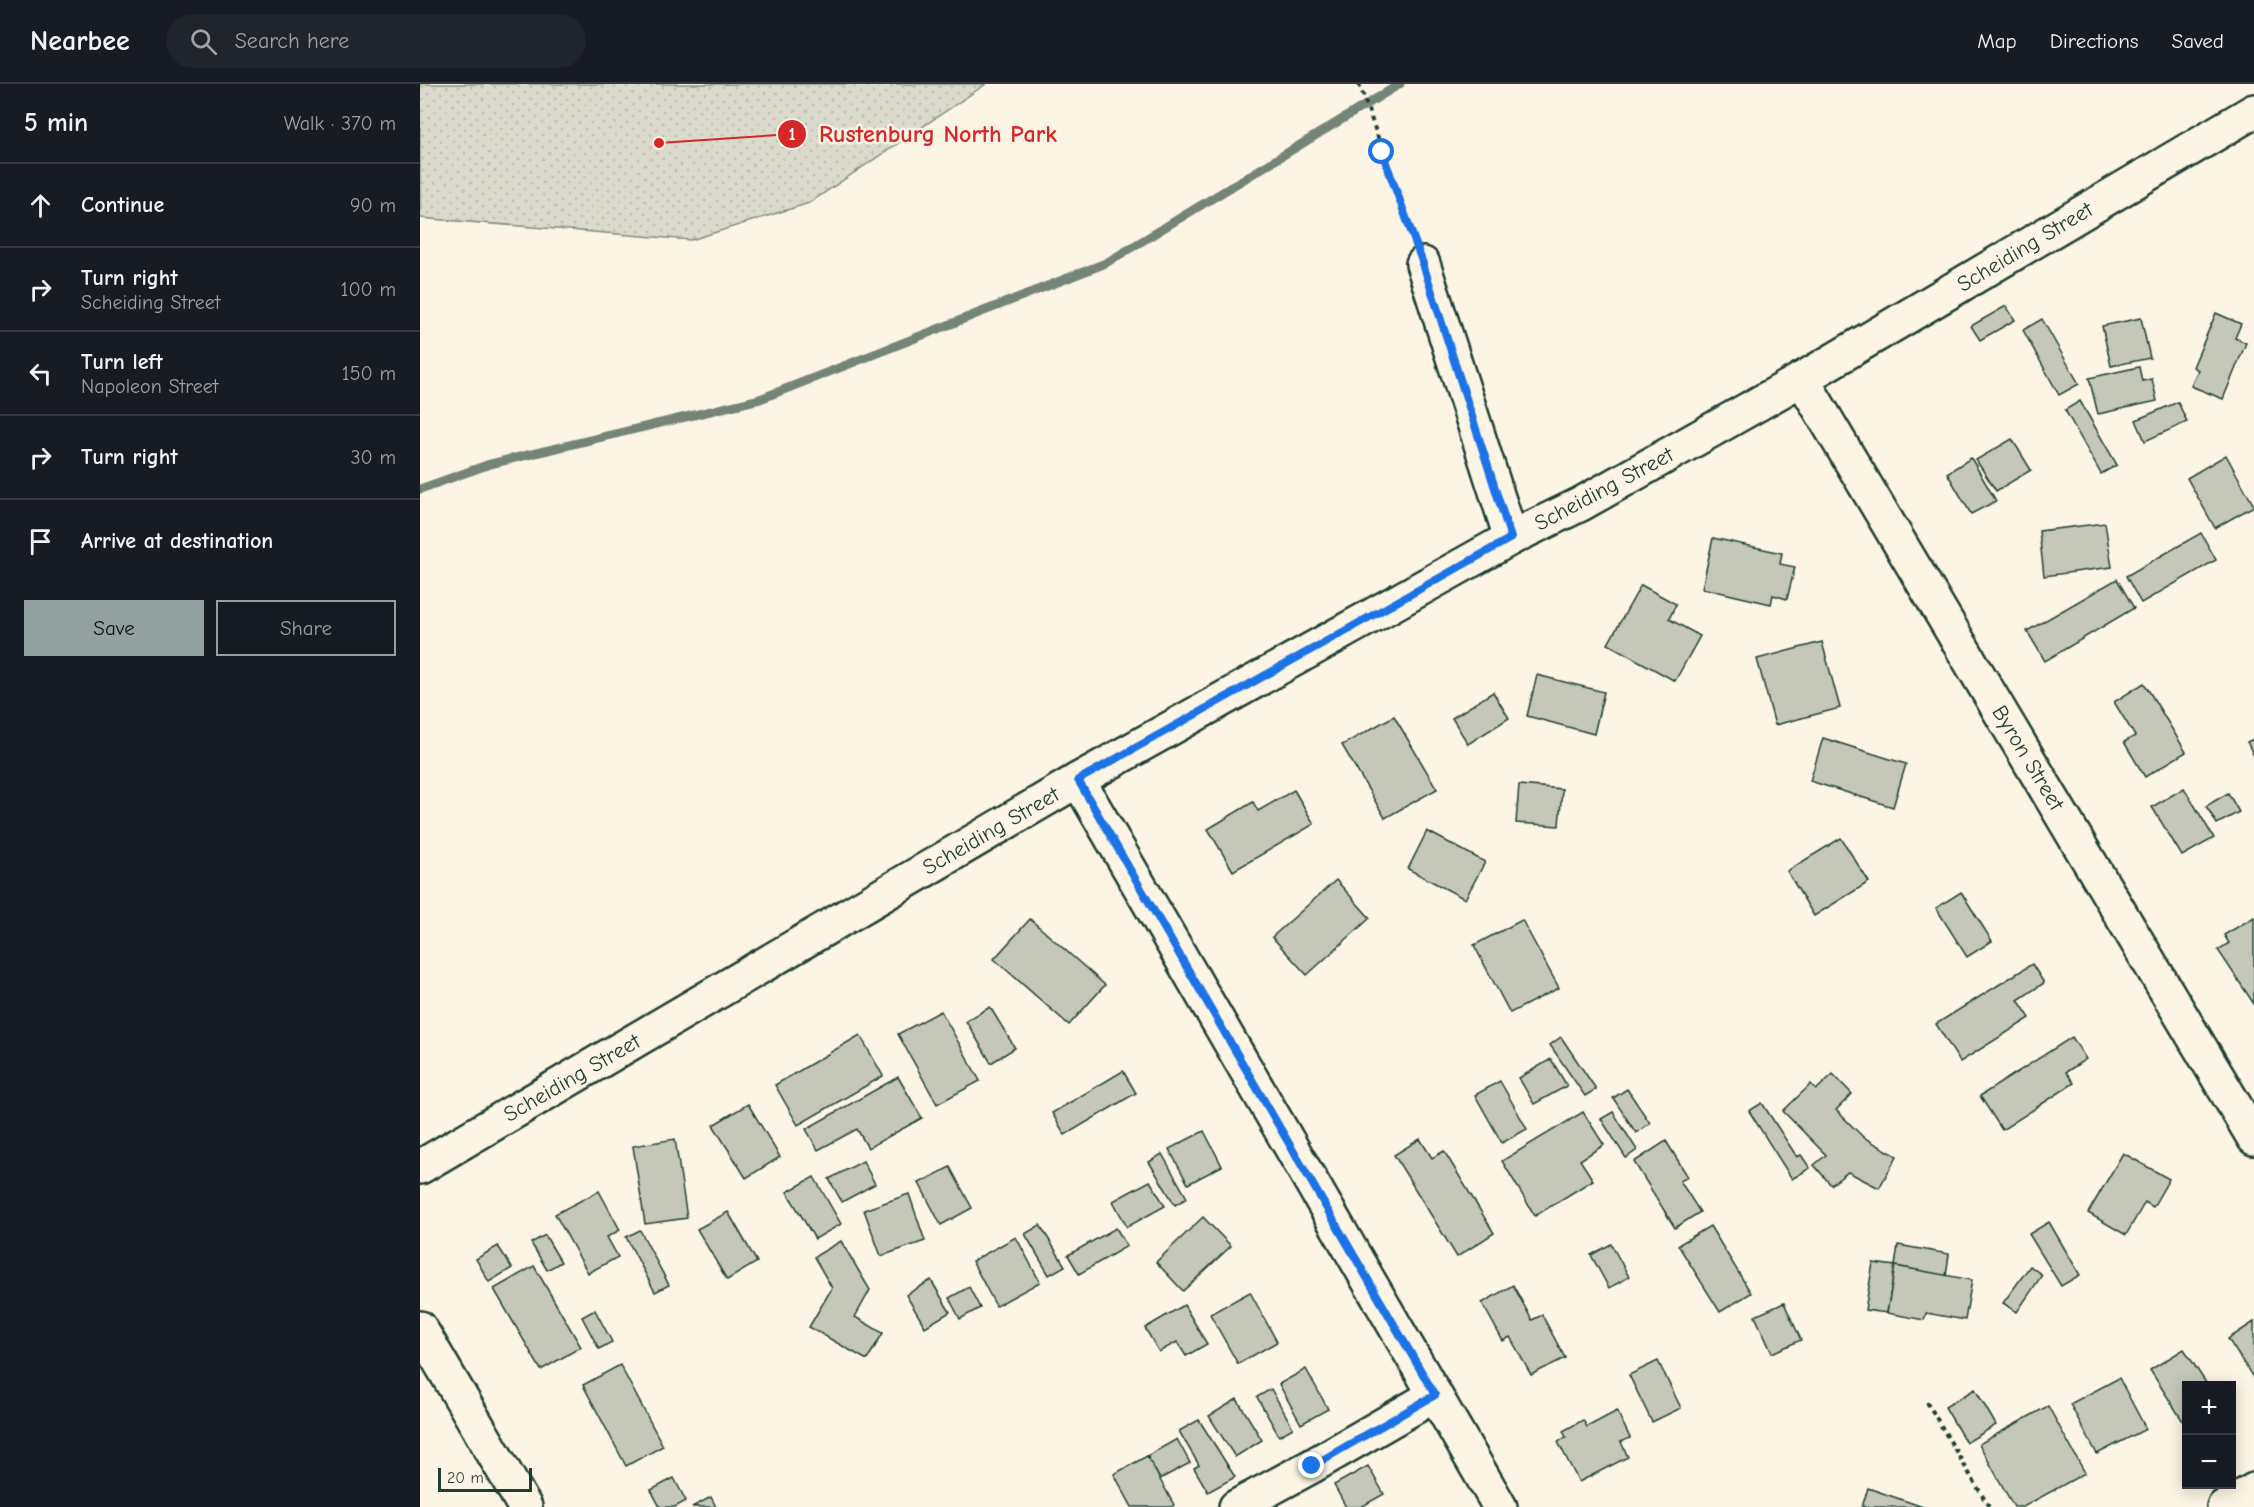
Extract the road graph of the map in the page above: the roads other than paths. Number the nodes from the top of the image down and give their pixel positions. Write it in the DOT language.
graph roads {
  1 [pos="2254,111"];
  2 [pos="1423,264"];
  3 [pos="1802,379"];
  4 [pos="1511,538"];
  5 [pos="1078,780"];
  6 [pos="2254,1138"];
  7 [pos="420,1167"];
  8 [pos="420,1328"];
  9 [pos="1435,1395"];
  10 [pos="2254,1490"];
  11 [pos="525,1507"];
  12 [pos="1236,1507"];
  13 [pos="1500,1507"];
  14 [pos="2224,1507"];
  1 -- 3 [label="street, Scheiding Street"];
  2 -- 4 [label="street"];
  3 -- 4 [label="street, Scheiding Street"];
  3 -- 6 [label="street, Byron Street"];
  4 -- 5 [label="street, Scheiding Street"];
  5 -- 7 [label="street, Scheiding Street"];
  5 -- 9 [label="street"];
  8 -- 11 [label="street"];
  9 -- 12 [label="street"];
  9 -- 13 [label="street"];
  10 -- 14 [label="street"];
}
